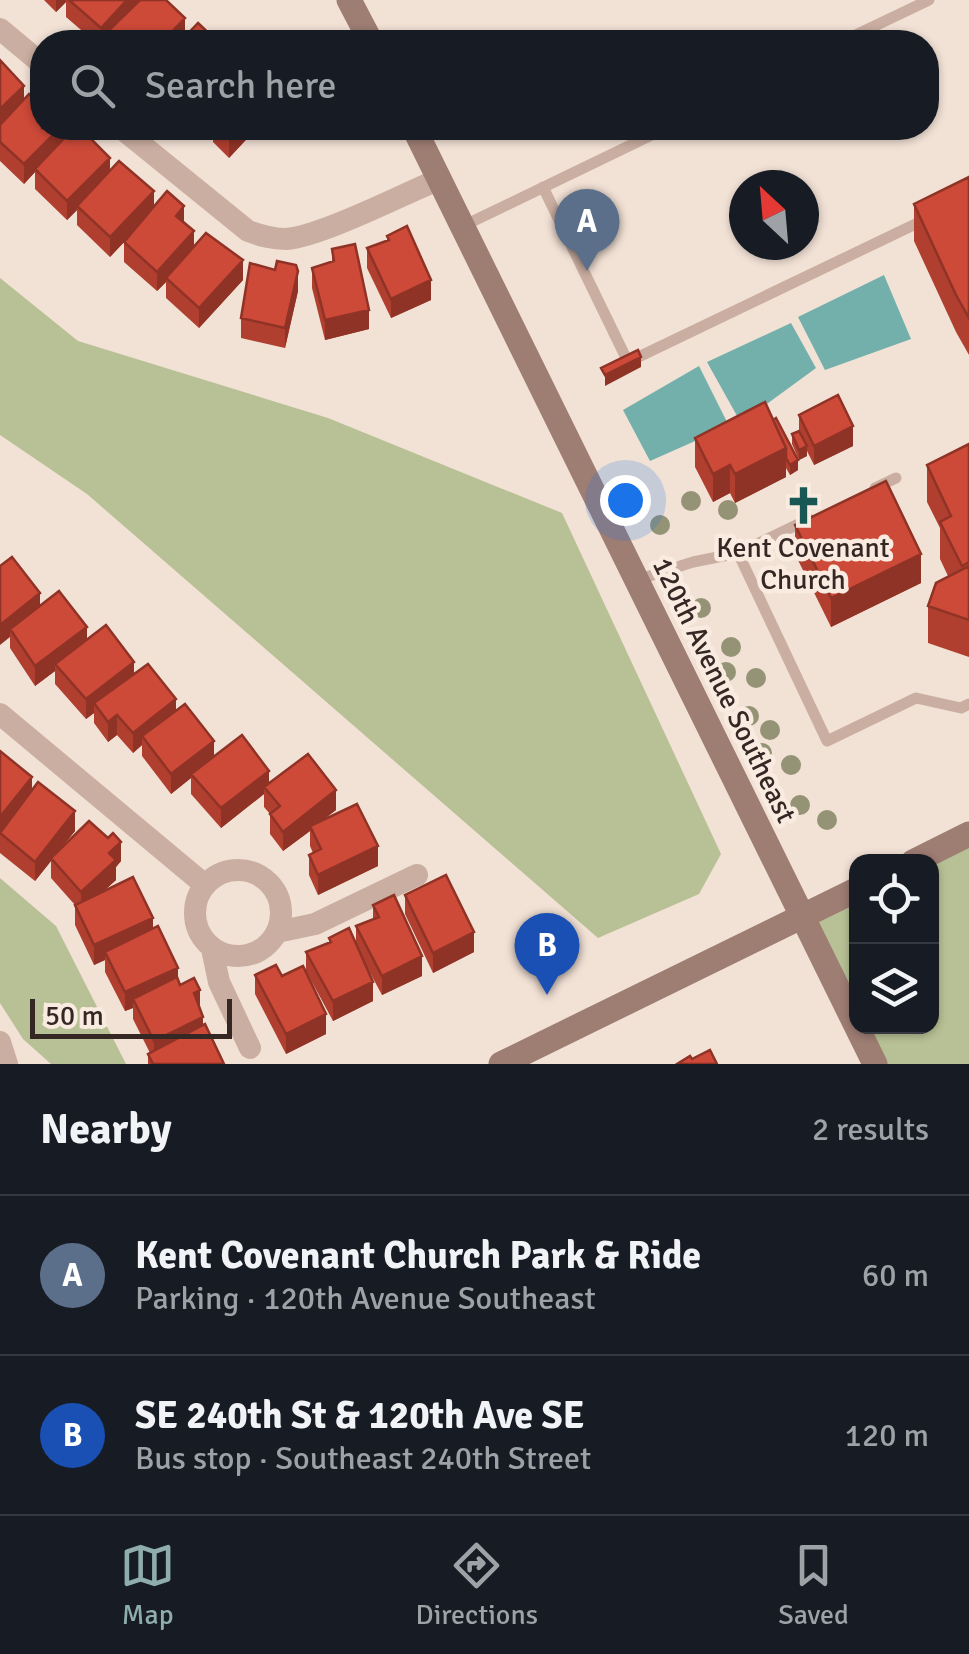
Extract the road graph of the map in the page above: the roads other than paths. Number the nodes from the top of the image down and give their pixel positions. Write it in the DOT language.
graph roads {
  1 [pos="349,0"];
  2 [pos="928,0"];
  3 [pos="0,30"];
  4 [pos="365,30"];
  5 [pos="866,30"];
  6 [pos="30,54"];
  7 [pos="136,140"];
  8 [pos="420,140"];
  9 [pos="641,140"];
  10 [pos="440,179"];
  11 [pos="542,187"];
  12 [pos="939,212"];
  13 [pos="463,226"];
  14 [pos="896,478"];
  15 [pos="861,495"];
  16 [pos="826,512"];
  17 [pos="738,554"];
  18 [pos="637,580"];
  19 [pos="969,704"];
  20 [pos="0,714"];
  21 [pos="969,834"];
  22 [pos="930,854"];
  23 [pos="417,875"];
  24 [pos="204,885"];
  25 [pos="849,894"];
  26 [pos="802,917"];
  27 [pos="277,932"];
  28 [pos="212,948"];
  29 [pos="0,1042"];
  30 [pos="250,1048"];
  31 [pos="7,1064"];
  32 [pos="501,1064"];
  33 [pos="874,1064"];
  1 -- 4 [label="street"];
  2 -- 5 [label="lane"];
  3 -- 6 [label="street"];
  7 -- 10 [label="street"];
  8 -- 10 [label="street, 120th Avenue Southeast"];
  9 -- 11 [label="lane"];
  10 -- 13 [label="street, 120th Avenue Southeast"];
  11 -- 12 [label="lane"];
  11 -- 13 [label="lane"];
  13 -- 18 [label="street, 120th Avenue Southeast"];
  14 -- 15 [label="lane"];
  16 -- 17 [label="lane"];
  17 -- 18 [label="lane"];
  17 -- 19 [label="lane"];
  18 -- 26 [label="street, 120th Avenue Southeast"];
  20 -- 24 [label="street"];
  21 -- 22 [label="street"];
  23 -- 27 [label="street"];
  24 -- 27 [label="street"];
  24 -- 28 [label="street"];
  25 -- 26 [label="street"];
  26 -- 32 [label="street"];
  26 -- 33 [label="street, 120th Avenue Southeast"];
  27 -- 28 [label="street"];
  28 -- 30 [label="street"];
  29 -- 31 [label="street"];
}
